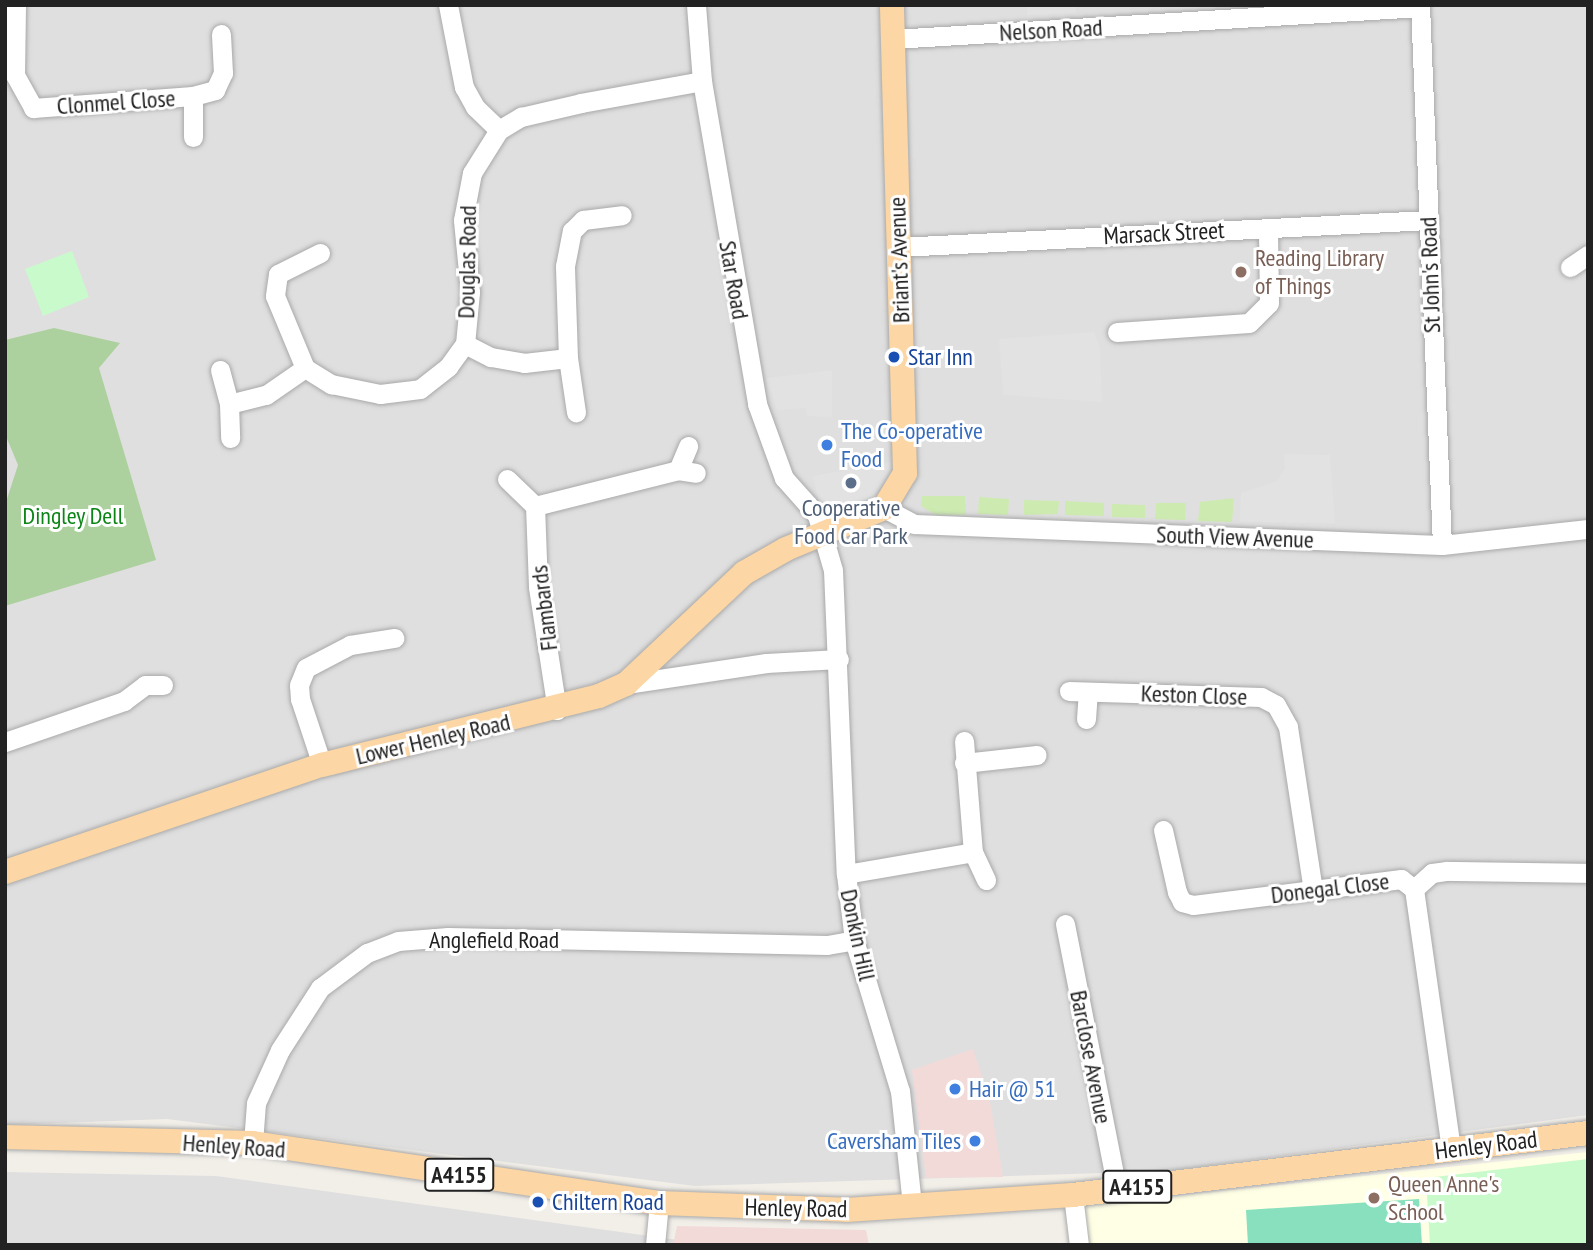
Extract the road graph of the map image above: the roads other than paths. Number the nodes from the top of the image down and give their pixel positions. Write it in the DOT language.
graph roads {
  1 [pos="16,5"];
  2 [pos="696,5"];
  3 [pos="892,5"];
  4 [pos="451,6"];
  5 [pos="1420,6"];
  6 [pos="221,34"];
  7 [pos="12,35"];
  8 [pos="893,39"];
  9 [pos="702,81"];
  10 [pos="193,96"];
  11 [pos="499,130"];
  12 [pos="193,137"];
  13 [pos="622,215"];
  14 [pos="1428,220"];
  15 [pos="1268,228"];
  16 [pos="899,247"];
  17 [pos="320,253"];
  18 [pos="1588,255"];
  19 [pos="1570,267"];
  20 [pos="1117,332"];
  21 [pos="465,344"];
  22 [pos="568,358"];
  23 [pos="305,368"];
  24 [pos="220,370"];
  25 [pos="229,404"];
  26 [pos="576,412"];
  27 [pos="230,438"];
  28 [pos="688,446"];
  29 [pos="507,480"];
  30 [pos="535,506"];
  31 [pos="884,508"];
  32 [pos="1588,529"];
  33 [pos="822,537"];
  34 [pos="1443,545"];
  35 [pos="394,638"];
  36 [pos="839,659"];
  37 [pos="626,684"];
  38 [pos="163,685"];
  39 [pos="557,710"];
  40 [pos="1086,719"];
  41 [pos="964,741"];
  42 [pos="5,742"];
  43 [pos="1037,755"];
  44 [pos="964,763"];
  45 [pos="322,765"];
  46 [pos="1163,830"];
  47 [pos="973,852"];
  48 [pos="5,872"];
  49 [pos="1588,873"];
  50 [pos="846,874"];
  51 [pos="986,880"];
  52 [pos="1414,889"];
  53 [pos="1313,890"];
  54 [pos="1065,924"];
  55 [pos="854,940"];
  56 [pos="1588,1133"];
  57 [pos="5,1138"];
  58 [pos="253,1143"];
  59 [pos="1451,1149"];
  60 [pos="1117,1190"];
  61 [pos="1073,1195"];
  62 [pos="659,1203"];
  63 [pos="912,1206"];
  64 [pos="655,1245"];
  65 [pos="1079,1245"];
  1 -- 7 [label="street, Clonmel Close"];
  2 -- 9 [label="street, Star Road"];
  3 -- 8 [label="main road, Briant's Avenue"];
  4 -- 11 [label="street"];
  5 -- 8 [label="street, Nelson Road"];
  5 -- 14 [label="street, St John's Road"];
  6 -- 10 [label="street, Clonmel Close"];
  7 -- 10 [label="street, Clonmel Close"];
  8 -- 16 [label="main road, Briant's Avenue"];
  9 -- 11 [label="street"];
  9 -- 33 [label="street, Star Road"];
  10 -- 12 [label="street, Clonmel Close"];
  11 -- 21 [label="street, Douglas Road"];
  13 -- 22 [label="street"];
  14 -- 15 [label="street, Marsack Street"];
  14 -- 34 [label="street, St John's Road"];
  15 -- 16 [label="street, Marsack Street"];
  15 -- 20 [label="street"];
  16 -- 31 [label="main road, Briant's Avenue"];
  17 -- 23 [label="street"];
  18 -- 19 [label="street"];
  21 -- 22 [label="street"];
  21 -- 23 [label="street, Douglas Road"];
  22 -- 26 [label="street"];
  23 -- 25 [label="street"];
  24 -- 25 [label="street"];
  25 -- 27 [label="street"];
  28 -- 30 [label="street"];
  29 -- 30 [label="street"];
  30 -- 39 [label="street, Flambards"];
  31 -- 33 [label="main road"];
  31 -- 34 [label="street, South View Avenue"];
  32 -- 34 [label="street, South View Avenue"];
  33 -- 36 [label="street, Donkin Hill"];
  33 -- 37 [label="main road, Lower Henley Road"];
  35 -- 45 [label="street"];
  36 -- 37 [label="street"];
  36 -- 50 [label="street, Donkin Hill"];
  37 -- 39 [label="main road, Lower Henley Road"];
  38 -- 42 [label="street"];
  39 -- 45 [label="main road, Lower Henley Road"];
  40 -- 53 [label="street, Keston Close"];
  41 -- 44 [label="street"];
  43 -- 44 [label="street"];
  44 -- 47 [label="street"];
  45 -- 48 [label="main road, Lower Henley Road"];
  46 -- 53 [label="street, Donegal Close"];
  47 -- 50 [label="street"];
  47 -- 51 [label="street"];
  49 -- 52 [label="street"];
  50 -- 55 [label="street, Donkin Hill"];
  52 -- 53 [label="street, Donegal Close"];
  52 -- 59 [label="street, Donegal Close"];
  54 -- 60 [label="street, Barclose Avenue"];
  55 -- 58 [label="street, Anglefield Road"];
  55 -- 63 [label="street, Donkin Hill"];
  56 -- 59 [label="main road, Henley Road / A4155"];
  57 -- 58 [label="main road, Henley Road / A4155"];
  58 -- 62 [label="main road, Henley Road / A4155"];
  59 -- 60 [label="main road, Henley Road / A4155"];
  60 -- 61 [label="main road, Henley Road / A4155"];
  61 -- 63 [label="main road, Henley Road / A4155"];
  61 -- 65 [label="street"];
  62 -- 63 [label="main road, Henley Road / A4155"];
  62 -- 64 [label="street"];
}
